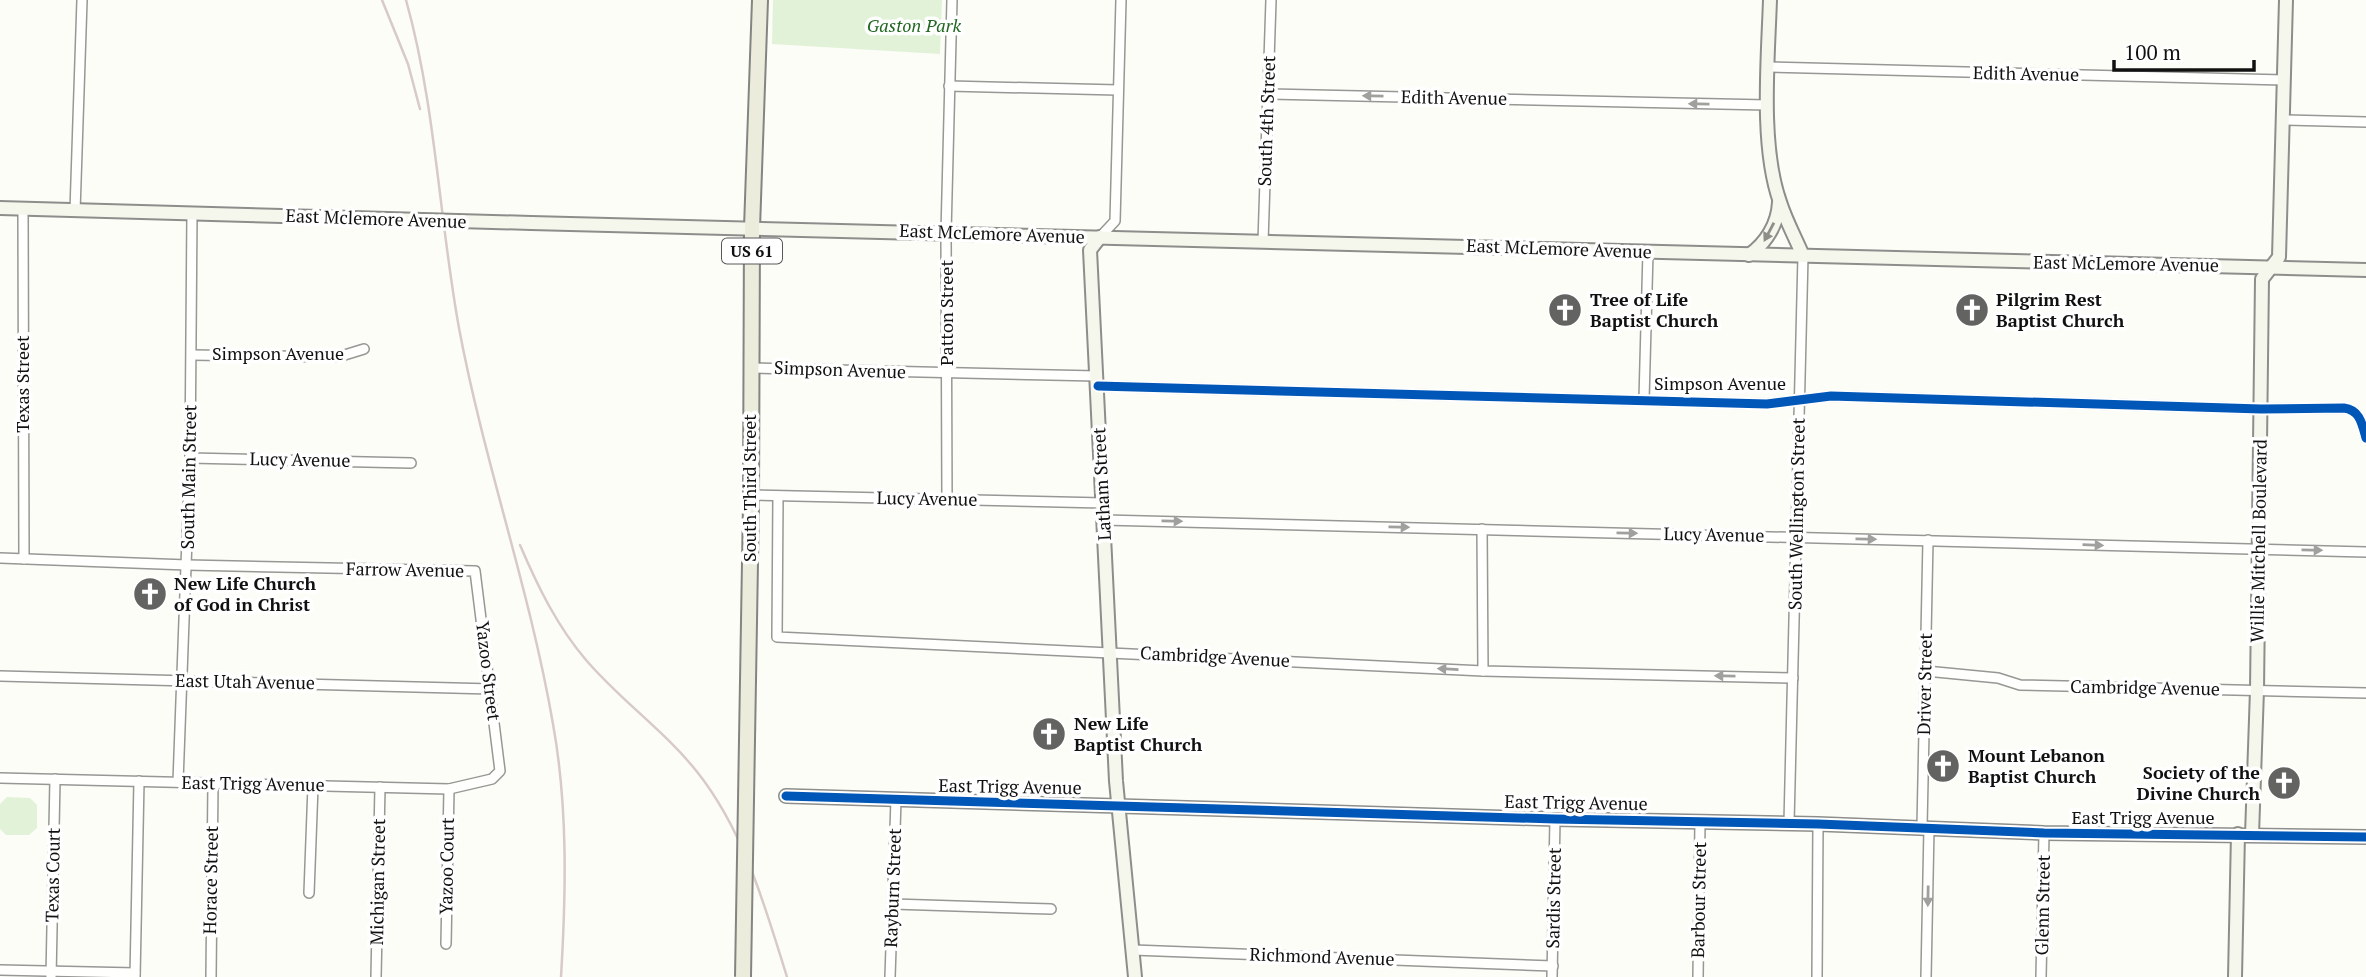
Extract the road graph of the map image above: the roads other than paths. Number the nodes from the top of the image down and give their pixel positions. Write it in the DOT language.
graph roads {
  1 [pos="82,0"];
  2 [pos="760,0"];
  3 [pos="952,0"];
  4 [pos="1121,0"];
  5 [pos="1270,0"];
  6 [pos="1770,0"];
  7 [pos="2286,0"];
  8 [pos="1768,67"];
  9 [pos="2284,80"];
  10 [pos="949,86"];
  11 [pos="1118,90"];
  12 [pos="1268,94"];
  13 [pos="1767,105"];
  14 [pos="2283,120"];
  15 [pos="2366,122"];
  16 [pos="1779,202"];
  17 [pos="0,208"];
  18 [pos="23,209"];
  19 [pos="75,211"];
  20 [pos="192,213"];
  21 [pos="752,228"];
  22 [pos="946,233"];
  23 [pos="1100,237"];
  24 [pos="1263,242"];
  25 [pos="1648,252"];
  26 [pos="1749,255"];
  27 [pos="1804,256"];
  28 [pos="2271,267"];
  29 [pos="2366,270"];
  30 [pos="363,349"];
  31 [pos="192,355"];
  32 [pos="751,368"];
  33 [pos="947,373"];
  34 [pos="1098,381"];
  35 [pos="1800,399"];
  36 [pos="1644,400"];
  37 [pos="2261,409"];
  38 [pos="2366,438"];
  39 [pos="190,458"];
  40 [pos="411,463"];
  41 [pos="778,496"];
  42 [pos="751,499"];
  43 [pos="947,500"];
  44 [pos="1103,503"];
  45 [pos="1104,520"];
  46 [pos="1482,529"];
  47 [pos="1797,537"];
  48 [pos="1928,540"];
  49 [pos="2259,549"];
  50 [pos="2366,552"];
  51 [pos="0,558"];
  52 [pos="24,559"];
  53 [pos="187,565"];
  54 [pos="475,571"];
  55 [pos="1110,651"];
  56 [pos="1483,670"];
  57 [pos="1926,671"];
  58 [pos="0,676"];
  59 [pos="1793,677"];
  60 [pos="181,681"];
  61 [pos="491,689"];
  62 [pos="2257,690"];
  63 [pos="2366,693"];
  64 [pos="500,771"];
  65 [pos="0,778"];
  66 [pos="55,779"];
  67 [pos="139,781"];
  68 [pos="178,782"];
  69 [pos="213,783"];
  70 [pos="313,786"];
  71 [pos="380,787"];
  72 [pos="449,789"];
  73 [pos="786,796"];
  74 [pos="895,800"];
  75 [pos="1118,806"];
  76 [pos="1555,819"];
  77 [pos="1700,822"];
  78 [pos="1789,824"];
  79 [pos="1818,824"];
  80 [pos="1926,827"];
  81 [pos="2044,833"];
  82 [pos="2238,834"];
  83 [pos="2252,835"];
  84 [pos="2366,837"];
  85 [pos="309,893"];
  86 [pos="893,904"];
  87 [pos="1051,909"];
  88 [pos="446,944"];
  89 [pos="1132,950"];
  90 [pos="1553,966"];
  91 [pos="0,970"];
  92 [pos="51,974"];
  93 [pos="135,975"];
  94 [pos="211,977"];
  95 [pos="376,977"];
  96 [pos="743,977"];
  97 [pos="890,977"];
  98 [pos="1135,977"];
  99 [pos="1552,977"];
  100 [pos="1698,977"];
  101 [pos="1817,977"];
  102 [pos="1926,977"];
  103 [pos="2041,977"];
  104 [pos="2235,977"];
  1 -- 19 [label="street"];
  2 -- 21 [label="main road, South Third Street / US 61"];
  3 -- 10 [label="street, Patton Street"];
  4 -- 11 [label="street, Latham Street"];
  5 -- 12 [label="street, South 4th Street"];
  6 -- 8 [label="street, South Wellington Street"];
  7 -- 9 [label="street, Willie Mitchell Boulevard"];
  8 -- 9 [label="street, Edith Avenue"];
  8 -- 13 [label="street, South Wellington Street"];
  9 -- 14 [label="street, Willie Mitchell Boulevard"];
  10 -- 11 [label="street"];
  10 -- 22 [label="street, Patton Street"];
  11 -- 23 [label="street, Latham Street"];
  13 -- 12 [label="street, Edith Avenue, one-way"];
  12 -- 24 [label="street, South 4th Street"];
  13 -- 16 [label="street, South Wellington Street"];
  14 -- 15 [label="street"];
  14 -- 28 [label="street, Willie Mitchell Boulevard"];
  16 -- 26 [label="street, one-way"];
  16 -- 27 [label="street, South Wellington Street"];
  17 -- 18 [label="street, East Mclemore Avenue"];
  18 -- 19 [label="street, East Mclemore Avenue"];
  18 -- 52 [label="street, Texas Street"];
  19 -- 20 [label="street, East Mclemore Avenue"];
  20 -- 21 [label="street, East Mclemore Avenue, bridge"];
  20 -- 31 [label="street, South Main Street"];
  21 -- 22 [label="street, East McLemore Avenue"];
  21 -- 32 [label="main road, South Third Street / US 61"];
  22 -- 23 [label="street, East McLemore Avenue"];
  22 -- 33 [label="street, Patton Street"];
  23 -- 24 [label="street, East McLemore Avenue"];
  23 -- 34 [label="street, Latham Street"];
  24 -- 25 [label="street, East McLemore Avenue"];
  25 -- 26 [label="street, East McLemore Avenue"];
  25 -- 36 [label="street"];
  26 -- 27 [label="street, East McLemore Avenue"];
  27 -- 28 [label="street, East McLemore Avenue"];
  27 -- 35 [label="street, South Wellington Street"];
  28 -- 29 [label="street, East McLemore Avenue"];
  28 -- 37 [label="street, Willie Mitchell Boulevard"];
  30 -- 31 [label="street, Simpson Avenue"];
  31 -- 39 [label="street, South Main Street"];
  32 -- 33 [label="street, Simpson Avenue"];
  32 -- 42 [label="main road, South Third Street / US 61"];
  33 -- 34 [label="street, Simpson Avenue"];
  33 -- 43 [label="street, Patton Street"];
  34 -- 36 [label="street, Simpson Avenue"];
  34 -- 44 [label="street, Latham Street"];
  35 -- 36 [label="street, Simpson Avenue"];
  35 -- 37 [label="street, Simpson Avenue"];
  35 -- 47 [label="street, South Wellington Street"];
  37 -- 38 [label="street, Simpson Avenue"];
  37 -- 49 [label="street, Willie Mitchell Boulevard"];
  39 -- 40 [label="street, Lucy Avenue"];
  39 -- 53 [label="street, South Main Street"];
  41 -- 42 [label="street, Lucy Avenue"];
  41 -- 43 [label="street, Lucy Avenue"];
  41 -- 55 [label="street, Cambridge Avenue"];
  42 -- 96 [label="main road, South Third Street / US 61, bridge"];
  43 -- 44 [label="street, Lucy Avenue"];
  44 -- 45 [label="street, Latham Street"];
  45 -- 46 [label="street, Lucy Avenue, one-way"];
  45 -- 55 [label="street, Latham Street"];
  46 -- 47 [label="street, Lucy Avenue, one-way"];
  46 -- 56 [label="street"];
  47 -- 48 [label="street, Lucy Avenue, one-way"];
  47 -- 59 [label="street, South Wellington Street"];
  48 -- 49 [label="street, Lucy Avenue, one-way"];
  48 -- 57 [label="street, Driver Street"];
  49 -- 50 [label="street, Lucy Avenue, one-way"];
  49 -- 62 [label="street, Willie Mitchell Boulevard"];
  51 -- 52 [label="street, Farrow Avenue"];
  52 -- 53 [label="street, Farrow Avenue"];
  53 -- 54 [label="street, Farrow Avenue"];
  53 -- 60 [label="street, South Main Street"];
  54 -- 61 [label="street, Yazoo Street"];
  56 -- 55 [label="street, Cambridge Avenue, one-way"];
  55 -- 75 [label="street, Latham Street"];
  59 -- 56 [label="street, Cambridge Avenue, one-way"];
  57 -- 62 [label="street, Cambridge Avenue"];
  57 -- 80 [label="street, Driver Street"];
  58 -- 60 [label="street, East Utah Avenue"];
  59 -- 78 [label="street, South Wellington Street"];
  60 -- 61 [label="street, East Utah Avenue"];
  60 -- 68 [label="street, South Main Street"];
  61 -- 64 [label="street, Yazoo Street"];
  62 -- 63 [label="street, Cambridge Avenue"];
  62 -- 83 [label="street, Willie Mitchell Boulevard"];
  64 -- 72 [label="street, East Trigg Avenue"];
  65 -- 66 [label="street, East Trigg Avenue"];
  66 -- 67 [label="street, East Trigg Avenue"];
  66 -- 92 [label="street, Texas Court"];
  67 -- 68 [label="street, East Trigg Avenue"];
  67 -- 93 [label="street"];
  68 -- 69 [label="street, East Trigg Avenue"];
  69 -- 70 [label="street, East Trigg Avenue"];
  69 -- 94 [label="street, Horace Street"];
  70 -- 71 [label="street, East Trigg Avenue"];
  70 -- 85 [label="street"];
  71 -- 72 [label="street, East Trigg Avenue"];
  71 -- 95 [label="street, Michigan Street"];
  72 -- 88 [label="street, Yazoo Court"];
  73 -- 74 [label="street, East Trigg Avenue"];
  74 -- 75 [label="street, East Trigg Avenue"];
  74 -- 86 [label="street, Rayburn Street"];
  75 -- 76 [label="street, East Trigg Avenue"];
  75 -- 89 [label="street, Latham Street"];
  76 -- 77 [label="street, East Trigg Avenue"];
  76 -- 90 [label="street, Sardis Street"];
  77 -- 78 [label="street, East Trigg Avenue"];
  77 -- 100 [label="street, Barbour Street"];
  78 -- 79 [label="street, East Trigg Avenue"];
  79 -- 80 [label="street, East Trigg Avenue"];
  79 -- 101 [label="street"];
  80 -- 81 [label="street, East Trigg Avenue"];
  80 -- 102 [label="street, Driver Street, one-way"];
  81 -- 82 [label="street, East Trigg Avenue"];
  81 -- 103 [label="street, Glenn Street"];
  82 -- 83 [label="street, East Trigg Avenue"];
  82 -- 104 [label="street"];
  83 -- 84 [label="street, East Trigg Avenue"];
  86 -- 87 [label="street"];
  86 -- 97 [label="street, Rayburn Street"];
  89 -- 90 [label="street, Richmond Avenue"];
  89 -- 98 [label="street, Latham Street"];
  90 -- 99 [label="street, Sardis Street"];
  91 -- 92 [label="street"];
  92 -- 93 [label="street"];
}
